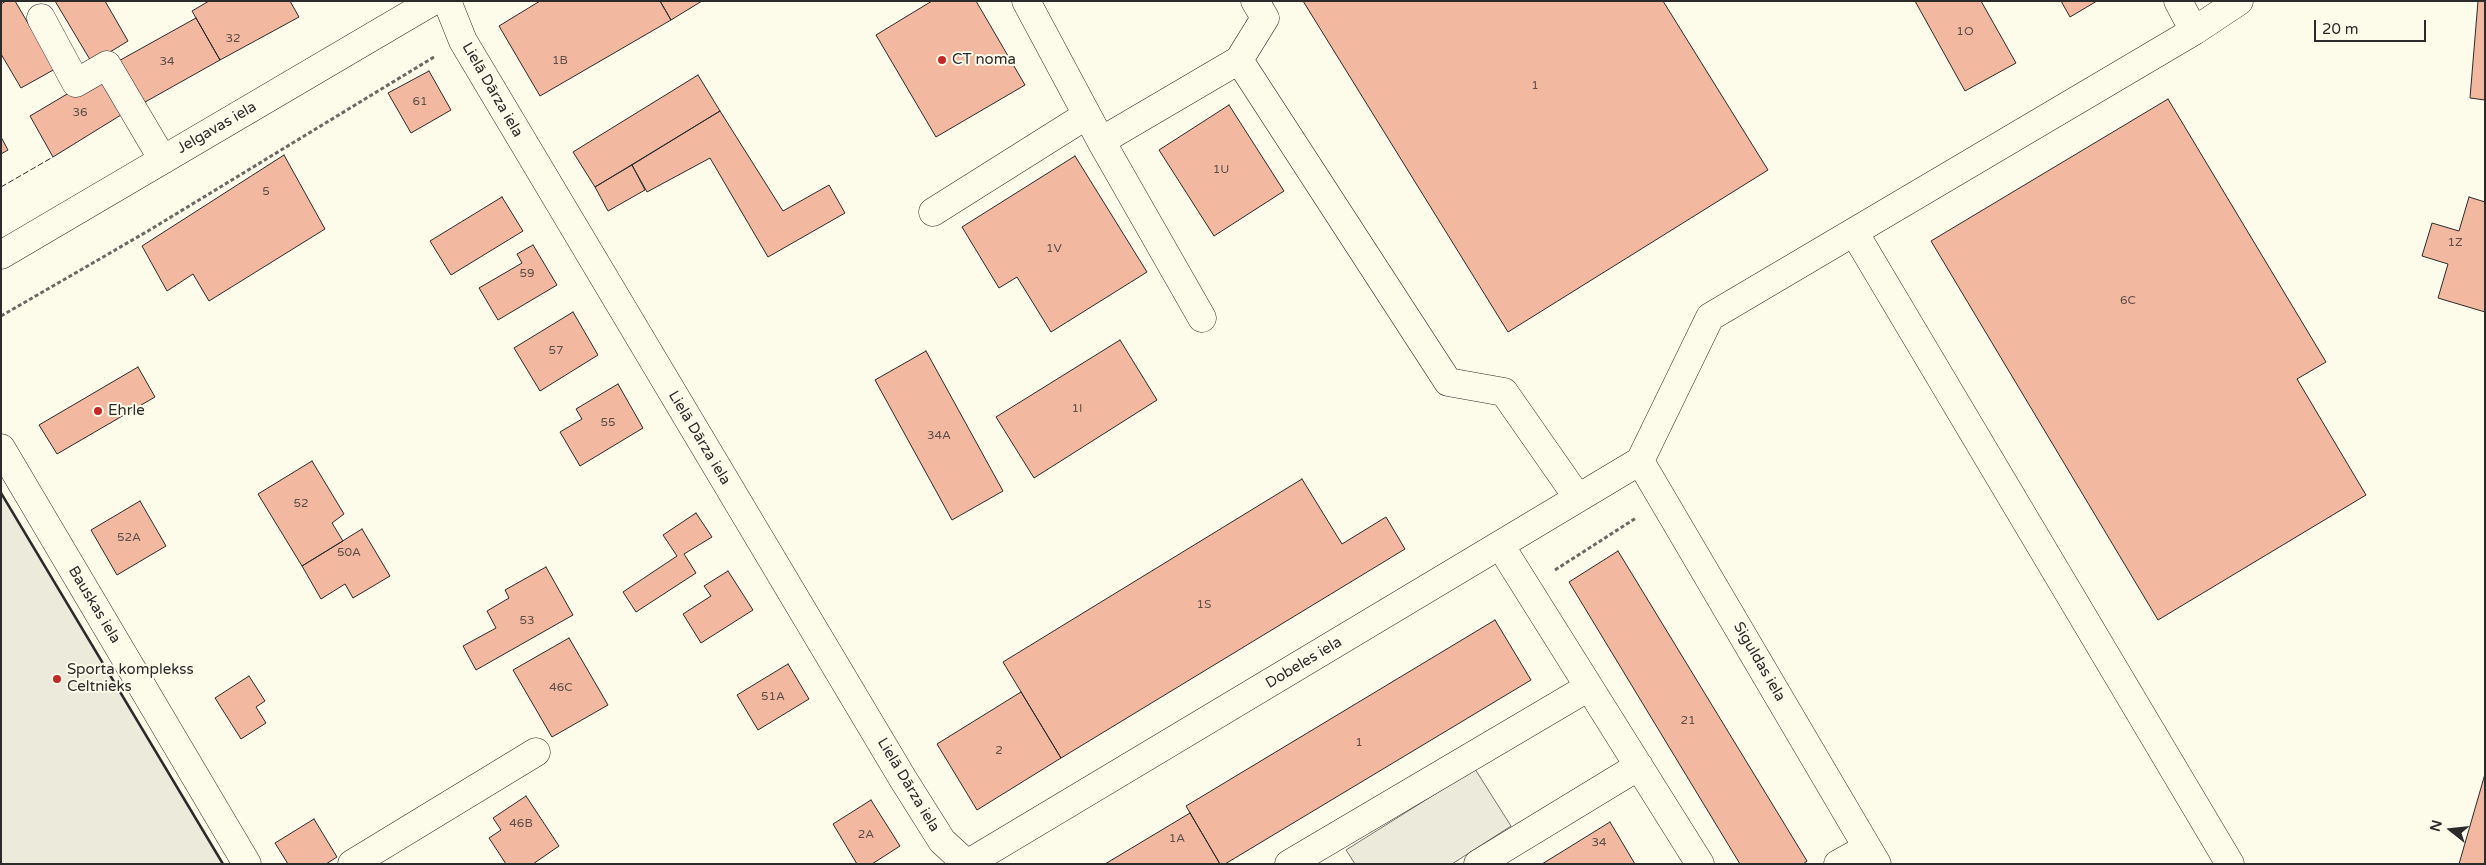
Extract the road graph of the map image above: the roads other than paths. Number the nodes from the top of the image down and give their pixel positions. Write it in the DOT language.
graph roads {
  1 [pos="433,1"];
  2 [pos="447,1"];
  3 [pos="1026,1"];
  4 [pos="1255,1"];
  5 [pos="2178,1"];
  6 [pos="2239,1"];
  7 [pos="41,18"];
  8 [pos="2194,31"];
  9 [pos="1239,60"];
  10 [pos="1087,115"];
  11 [pos="1101,142"];
  12 [pos="162,160"];
  13 [pos="933,212"];
  14 [pos="1854,232"];
  15 [pos="1,255"];
  16 [pos="1202,318"];
  17 [pos="1,448"];
  18 [pos="1640,460"];
  19 [pos="1578,498"];
  20 [pos="1500,545"];
  21 [pos="1588,687"];
  22 [pos="536,752"];
  23 [pos="1639,766"];
  24 [pos="1872,856"];
  25 [pos="248,864"];
  26 [pos="352,864"];
  27 [pos="967,864"];
  28 [pos="1289,864"];
  29 [pos="1478,864"];
  30 [pos="1700,864"];
  31 [pos="1838,864"];
  32 [pos="2230,864"];
  1 -- 12 [label="street, Jelgavas iela"];
  2 -- 27 [label="street, Lielā Dārza iela"];
  3 -- 10 [label="street"];
  4 -- 9 [label="street"];
  5 -- 8 [label="street"];
  6 -- 8 [label="street"];
  7 -- 12 [label="street"];
  8 -- 14 [label="street"];
  9 -- 11 [label="street"];
  9 -- 19 [label="street"];
  10 -- 11 [label="street"];
  10 -- 13 [label="street"];
  11 -- 16 [label="street"];
  12 -- 15 [label="street, Jelgavas iela"];
  14 -- 18 [label="street"];
  14 -- 32 [label="street"];
  17 -- 25 [label="street, Bauskas iela"];
  18 -- 19 [label="street, Dobeles iela"];
  18 -- 24 [label="street, Siguldas iela"];
  19 -- 20 [label="street, Dobeles iela"];
  20 -- 21 [label="street"];
  20 -- 27 [label="street, Dobeles iela"];
  21 -- 23 [label="street"];
  21 -- 28 [label="street"];
  22 -- 26 [label="street"];
  23 -- 29 [label="street"];
  23 -- 30 [label="street"];
  24 -- 31 [label="street"];
}
